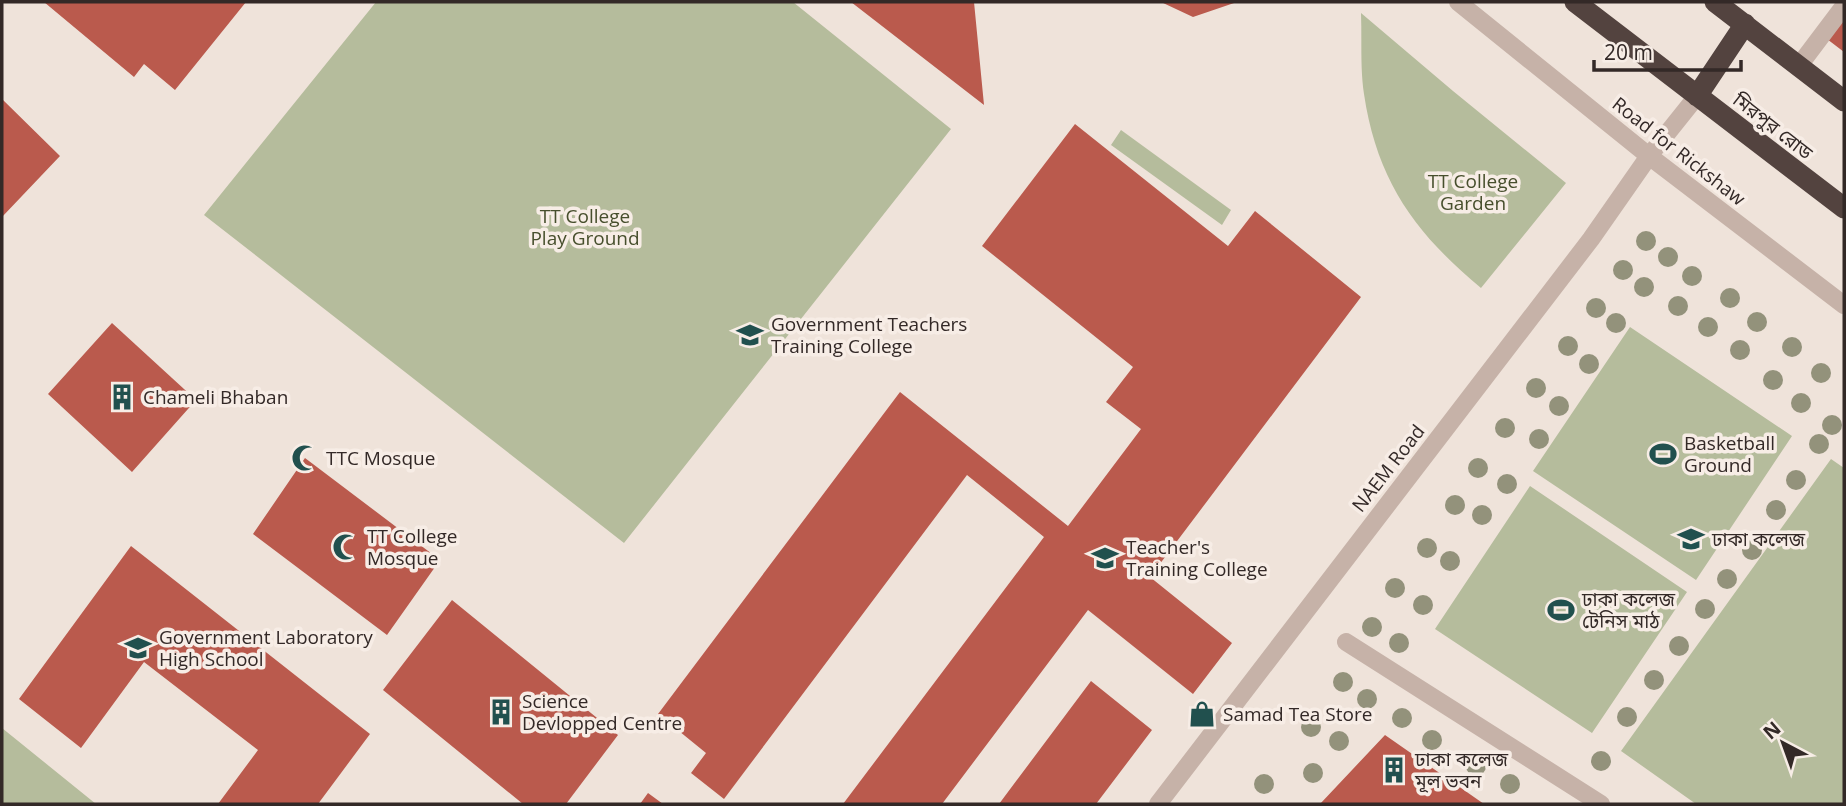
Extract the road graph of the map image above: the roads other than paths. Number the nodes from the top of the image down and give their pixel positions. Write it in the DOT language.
graph roads {
  1 [pos="1458,2"];
  2 [pos="1575,2"];
  3 [pos="1714,2"];
  4 [pos="1844,6"];
  5 [pos="1745,24"];
  6 [pos="1798,67"];
  7 [pos="1697,96"];
  8 [pos="1844,101"];
  9 [pos="1649,156"];
  10 [pos="1844,208"];
  11 [pos="1844,305"];
  12 [pos="1346,642"];
  13 [pos="1158,804"];
  14 [pos="1601,804"];
  1 -- 9 [label="street, Road for Rickshaw"];
  2 -- 7 [label="highway, মিরপুর রোড"];
  3 -- 5 [label="highway"];
  4 -- 6 [label="street"];
  5 -- 6 [label="highway"];
  5 -- 7 [label="highway"];
  6 -- 8 [label="highway"];
  7 -- 9 [label="street, NAEM Road"];
  7 -- 10 [label="highway, মিরপুর রোড"];
  9 -- 11 [label="street, Road for Rickshaw"];
  9 -- 13 [label="street, NAEM Road"];
  12 -- 14 [label="street"];
}
